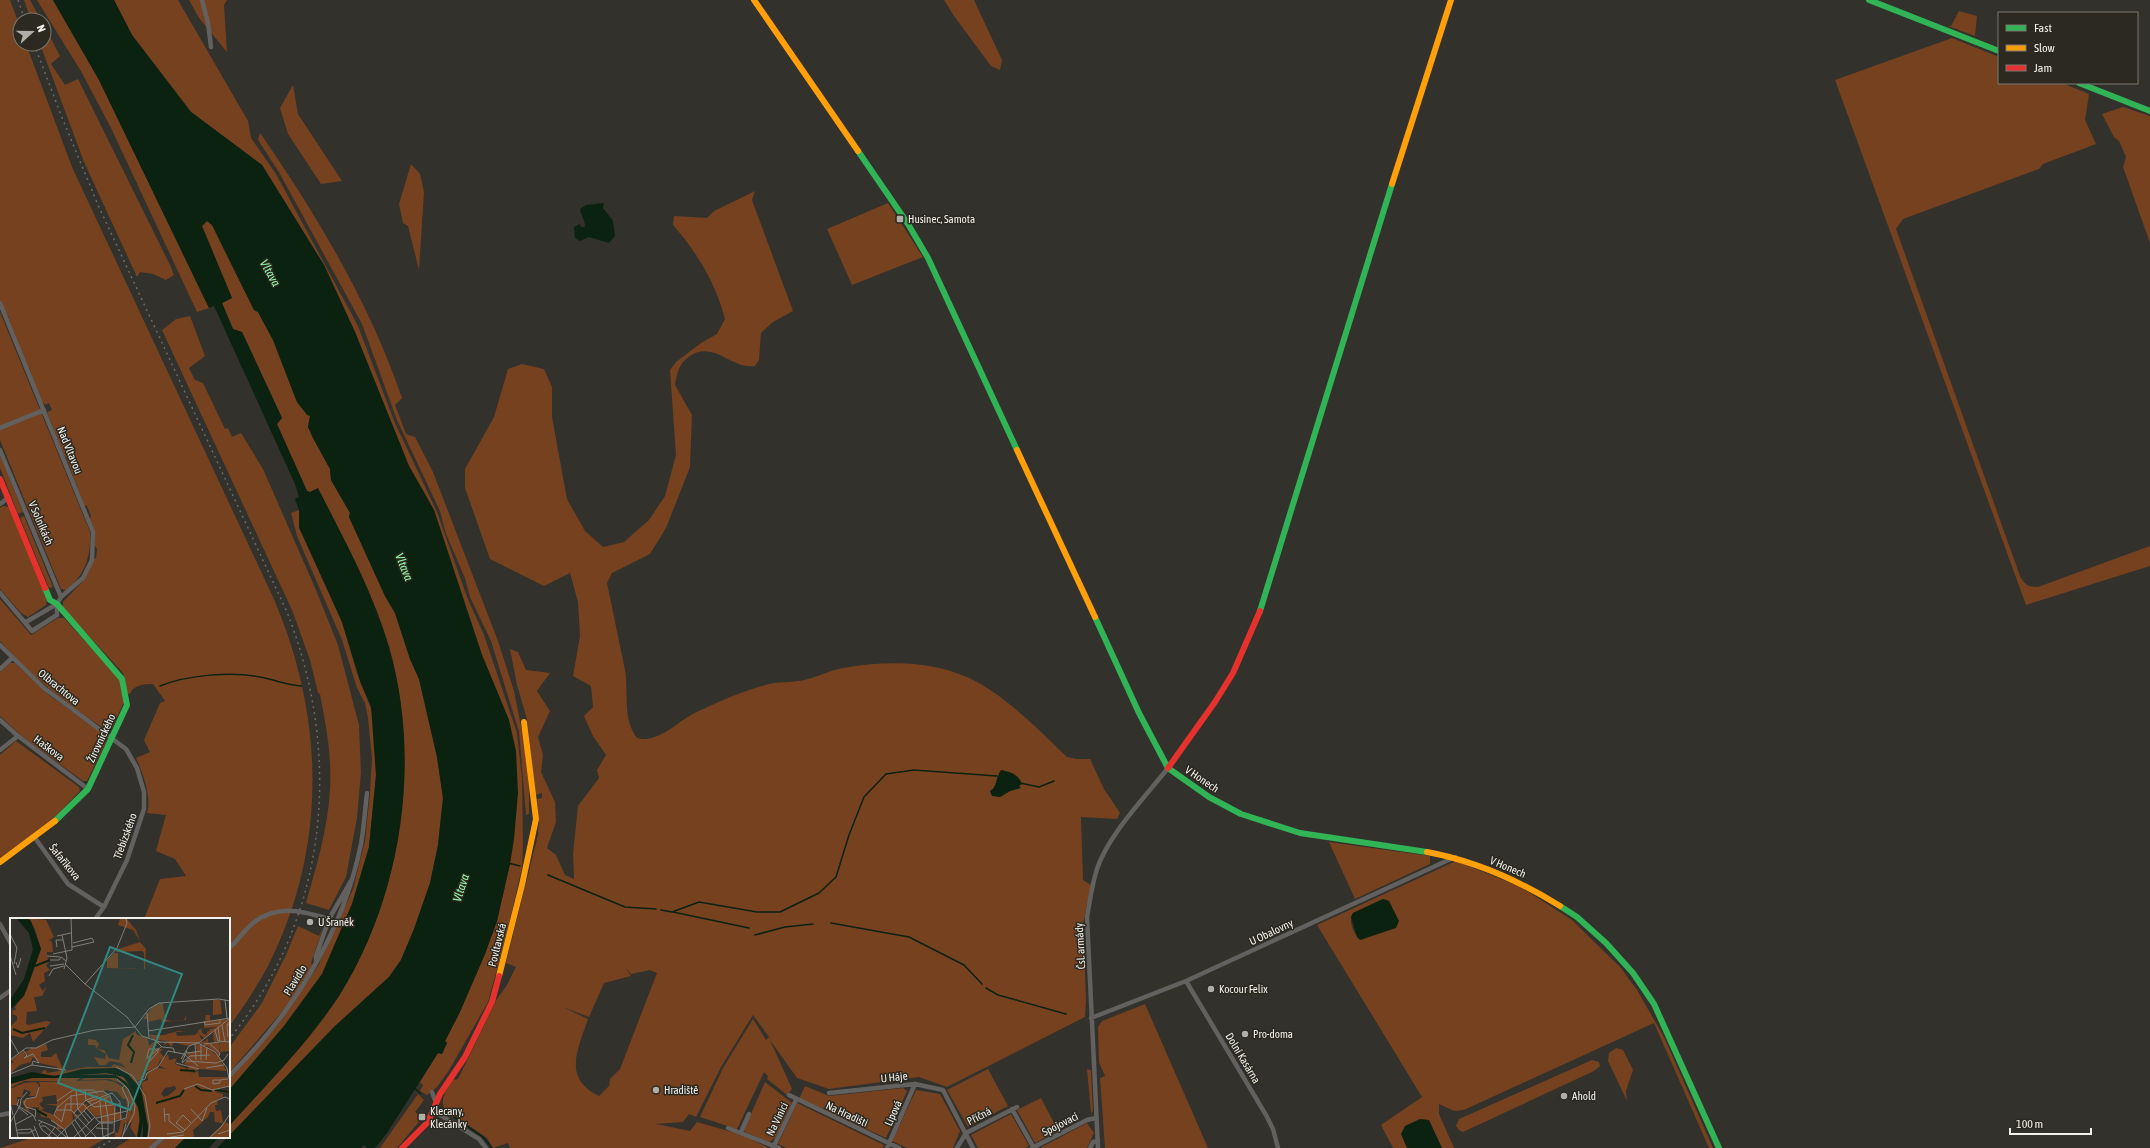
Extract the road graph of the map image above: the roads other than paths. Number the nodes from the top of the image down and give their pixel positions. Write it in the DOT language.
graph roads {
  1 [pos="202,0"];
  2 [pos="754,0"];
  3 [pos="1451,0"];
  4 [pos="1869,0"];
  5 [pos="211,47"];
  6 [pos="1998,51"];
  7 [pos="2082,84"];
  8 [pos="2150,111"];
  9 [pos="0,303"];
  10 [pos="44,410"];
  11 [pos="0,428"];
  12 [pos="0,450"];
  13 [pos="0,479"];
  14 [pos="8,498"];
  15 [pos="0,504"];
  16 [pos="0,593"];
  17 [pos="61,597"];
  18 [pos="57,604"];
  19 [pos="26,622"];
  20 [pos="0,645"];
  21 [pos="12,658"];
  22 [pos="0,669"];
  23 [pos="0,720"];
  24 [pos="524,722"];
  25 [pos="18,736"];
  26 [pos="113,737"];
  27 [pos="0,750"];
  28 [pos="1168,768"];
  29 [pos="88,789"];
  30 [pos="367,793"];
  31 [pos="34,838"];
  32 [pos="1455,857"];
  33 [pos="0,862"];
  34 [pos="352,879"];
  35 [pos="104,907"];
  36 [pos="96,918"];
  37 [pos="329,919"];
  38 [pos="0,924"];
  39 [pos="10,942"];
  40 [pos="230,947"];
  41 [pos="316,964"];
  42 [pos="1186,981"];
  43 [pos="10,991"];
  44 [pos="0,998"];
  45 [pos="1091,1018"];
  46 [pos="230,1075"];
  47 [pos="915,1084"];
  48 [pos="432,1092"];
  49 [pos="829,1093"];
  50 [pos="789,1095"];
  51 [pos="796,1100"];
  52 [pos="436,1103"];
  53 [pos="434,1111"];
  54 [pos="10,1112"];
  55 [pos="0,1114"];
  56 [pos="749,1114"];
  57 [pos="1096,1118"];
  58 [pos="728,1128"];
  59 [pos="741,1132"];
  60 [pos="966,1133"];
  61 [pos="163,1138"];
  62 [pos="1098,1141"];
  63 [pos="888,1146"];
  64 [pos="775,1147"];
  65 [pos="151,1148"];
  66 [pos="402,1148"];
  67 [pos="486,1148"];
  68 [pos="899,1148"];
  69 [pos="957,1148"];
  70 [pos="973,1148"];
  71 [pos="1033,1148"];
  72 [pos="1090,1148"];
  73 [pos="1098,1148"];
  74 [pos="1278,1148"];
  75 [pos="1719,1148"];
  1 -- 5 [label="street"];
  2 -- 28 [label="street"];
  3 -- 28 [label="street"];
  4 -- 6 [label="street"];
  7 -- 8 [label="street"];
  9 -- 10 [label="street, Nad Vltavou"];
  10 -- 11 [label="street"];
  10 -- 17 [label="street, Nad Vltavou"];
  12 -- 17 [label="street, V Solníkách"];
  13 -- 14 [label="street, V Solníkách"];
  14 -- 15 [label="street"];
  14 -- 18 [label="street, V Solníkách"];
  16 -- 19 [label="street"];
  17 -- 18 [label="street"];
  18 -- 19 [label="street"];
  18 -- 19 [label="street"];
  18 -- 26 [label="street, Žirovnického"];
  20 -- 21 [label="street, Olbrachtova"];
  21 -- 22 [label="street"];
  21 -- 26 [label="street, Olbrachtova"];
  23 -- 25 [label="street, Haškova"];
  24 -- 52 [label="street, Povltavská"];
  25 -- 27 [label="street"];
  25 -- 29 [label="street, Haškova"];
  26 -- 29 [label="street, Žirovnického"];
  26 -- 35 [label="street, Třebízského"];
  28 -- 32 [label="street, V Honech"];
  28 -- 45 [label="street, Čsl. armády"];
  29 -- 31 [label="street, Žirovnického"];
  30 -- 34 [label="street, Plavidlo"];
  31 -- 33 [label="street, Žirovnického"];
  31 -- 35 [label="street, Šafaříkova"];
  32 -- 42 [label="street, U Obalovny"];
  32 -- 75 [label="street, V Honech"];
  34 -- 37 [label="street, Plavidlo"];
  34 -- 41 [label="street, Plavidlo"];
  35 -- 36 [label="street, Třebízského"];
  37 -- 40 [label="street"];
  37 -- 41 [label="street, Plavidlo"];
  38 -- 39 [label="street"];
  41 -- 46 [label="street, Plavidlo"];
  42 -- 45 [label="street, U Obalovny"];
  42 -- 74 [label="street, Dolní Kasárna"];
  43 -- 44 [label="street"];
  45 -- 57 [label="street, Čsl. armády"];
  47 -- 49 [label="street, U Háje"];
  47 -- 60 [label="street, U Háje"];
  47 -- 63 [label="street, Lipová"];
  48 -- 52 [label="street"];
  50 -- 51 [label="street, Na Hradišti"];
  51 -- 63 [label="street, Na Hradišti"];
  51 -- 64 [label="street, Na Vinici"];
  52 -- 53 [label="street, Povltavská"];
  53 -- 66 [label="street, Povltavská"];
  53 -- 67 [label="street"];
  54 -- 55 [label="street"];
  56 -- 59 [label="street"];
  57 -- 62 [label="street, Čsl. armády"];
  57 -- 71 [label="street, Spojovací"];
  58 -- 59 [label="street"];
  59 -- 64 [label="street"];
  60 -- 69 [label="street, Příčná"];
  60 -- 70 [label="street, U Háje"];
  60 -- 71 [label="street, Příčná"];
  61 -- 65 [label="street"];
  62 -- 72 [label="street"];
  62 -- 73 [label="street, Čsl. armády"];
  63 -- 68 [label="street, Na Hradišti"];
}
